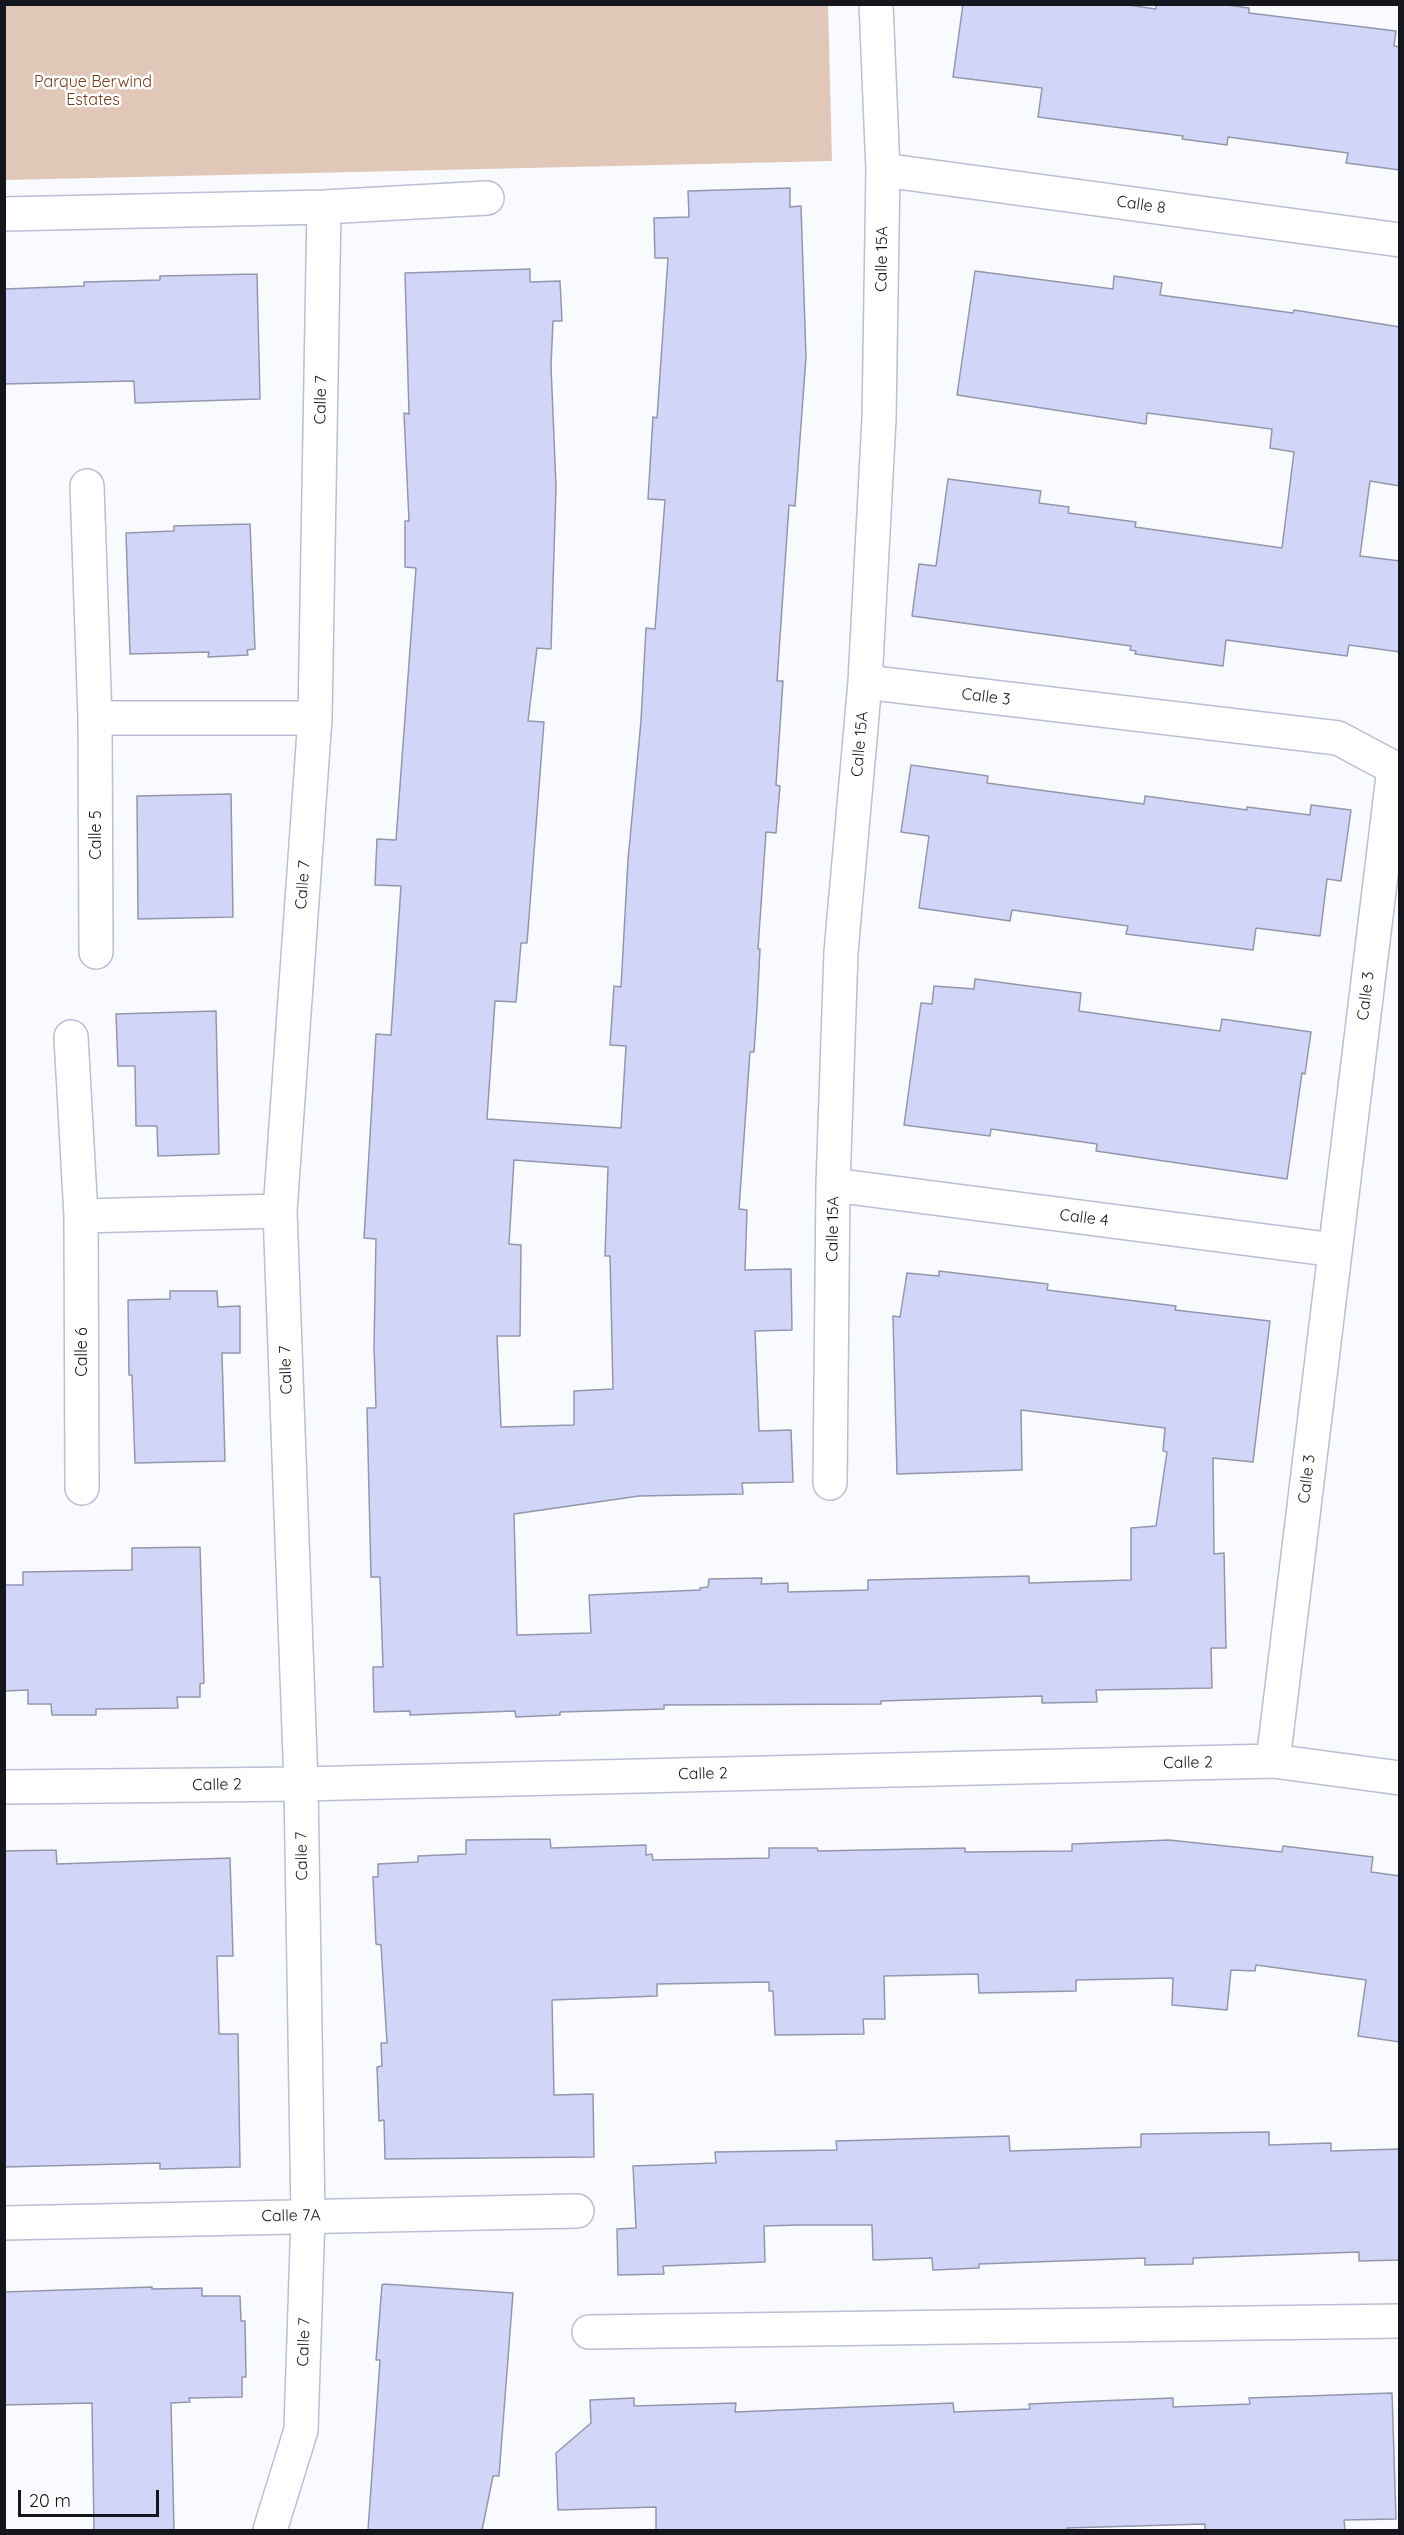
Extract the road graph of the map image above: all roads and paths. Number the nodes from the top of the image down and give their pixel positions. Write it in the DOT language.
graph roads {
  1 [pos="876,4"];
  2 [pos="884,170"];
  3 [pos="487,198"];
  4 [pos="324,207"];
  5 [pos="4,214"];
  6 [pos="1400,240"];
  7 [pos="87,486"];
  8 [pos="865,682"];
  9 [pos="95,718"];
  10 [pos="315,718"];
  11 [pos="96,952"];
  12 [pos="71,1037"];
  13 [pos="833,1185"];
  14 [pos="280,1211"];
  15 [pos="81,1216"];
  16 [pos="1335,1250"];
  17 [pos="830,1483"];
  18 [pos="82,1488"];
  19 [pos="1273,1761"];
  20 [pos="1400,1778"];
  21 [pos="301,1784"];
  22 [pos="4,1787"];
  23 [pos="578,2211"];
  24 [pos="308,2216"];
  25 [pos="4,2223"];
  26 [pos="1400,2321"];
  27 [pos="589,2332"];
  28 [pos="270,2530"];
  1 -- 2 [label="street, Calle 15A"];
  2 -- 6 [label="street, Calle 8"];
  2 -- 8 [label="street, Calle 15A"];
  3 -- 4 [label="street"];
  4 -- 5 [label="street"];
  4 -- 10 [label="street, Calle 7"];
  7 -- 9 [label="street, Calle 5"];
  8 -- 13 [label="street, Calle 15A"];
  8 -- 16 [label="street, Calle 3"];
  9 -- 10 [label="street"];
  9 -- 11 [label="street, Calle 5"];
  10 -- 14 [label="street, Calle 7"];
  12 -- 15 [label="street, Calle 6"];
  13 -- 16 [label="street, Calle 4"];
  13 -- 17 [label="street, Calle 15A"];
  14 -- 15 [label="street"];
  14 -- 21 [label="street, Calle 7"];
  15 -- 18 [label="street, Calle 6"];
  16 -- 19 [label="street, Calle 3"];
  19 -- 20 [label="street, Calle 2"];
  19 -- 21 [label="street, Calle 2"];
  21 -- 22 [label="street, Calle 2"];
  21 -- 24 [label="street, Calle 7"];
  23 -- 24 [label="street, Calle 7A"];
  24 -- 25 [label="street, Calle 7A"];
  24 -- 28 [label="street, Calle 7"];
  26 -- 27 [label="street"];
}
